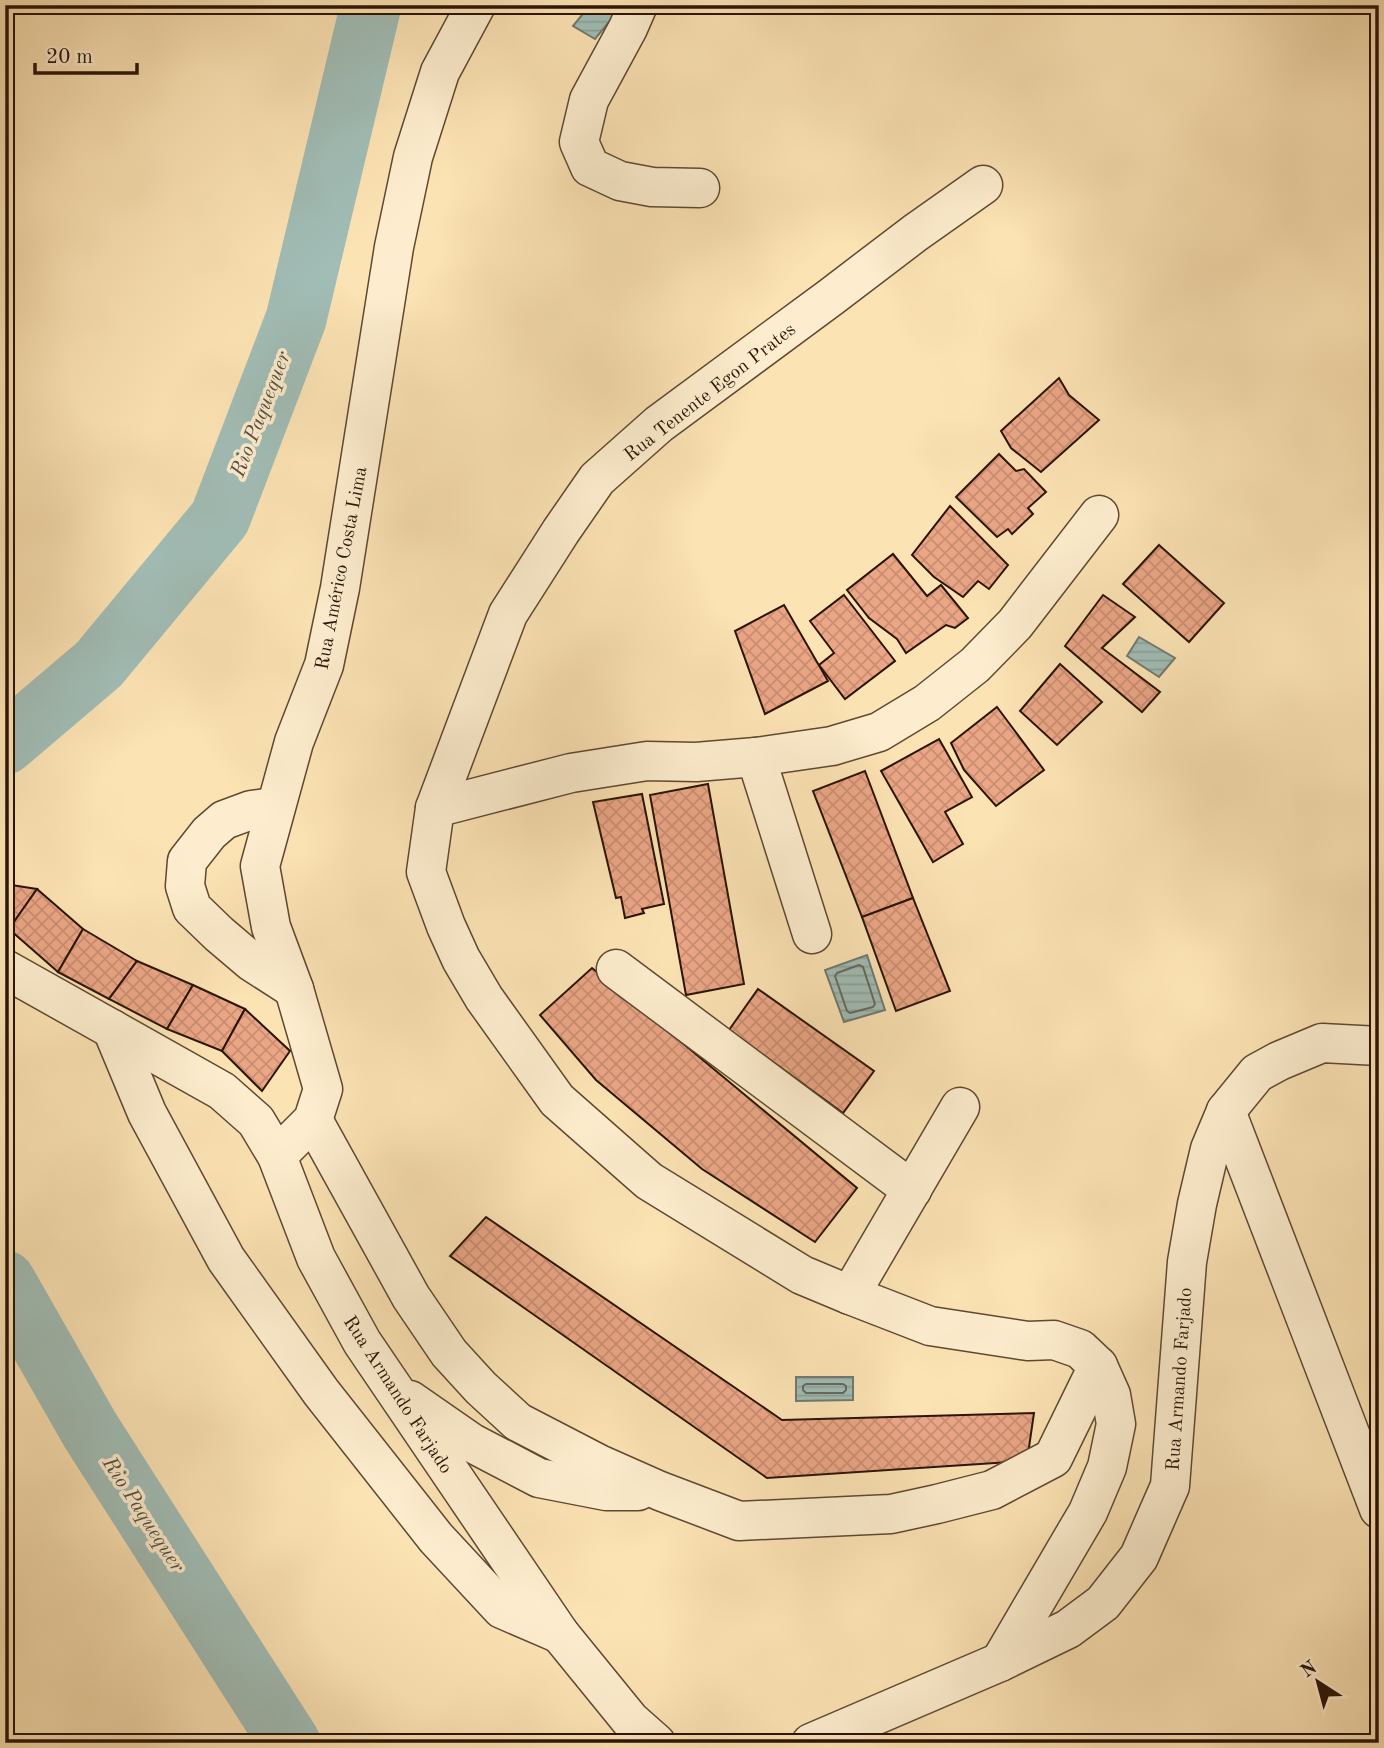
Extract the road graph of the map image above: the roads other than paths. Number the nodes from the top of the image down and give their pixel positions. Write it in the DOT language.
graph roads {
  1 [pos="476,5"];
  2 [pos="638,5"];
  3 [pos="983,185"];
  4 [pos="700,188"];
  5 [pos="1099,515"];
  6 [pos="756,757"];
  7 [pos="275,807"];
  8 [pos="435,808"];
  9 [pos="811,934"];
  10 [pos="5,969"];
  11 [pos="616,969"];
  12 [pos="294,989"];
  13 [pos="112,1029"];
  14 [pos="1379,1046"];
  15 [pos="960,1107"];
  16 [pos="1226,1111"];
  17 [pos="313,1120"];
  18 [pos="277,1156"];
  19 [pos="912,1190"];
  20 [pos="850,1295"];
  21 [pos="1098,1366"];
  22 [pos="391,1387"];
  23 [pos="660,1492"];
  24 [pos="1379,1509"];
  25 [pos="560,1634"];
  26 [pos="1000,1662"];
  27 [pos="656,1743"];
  28 [pos="811,1743"];
  1 -- 7 [label="street, Rua Américo Costa Lima"];
  2 -- 4 [label="street"];
  3 -- 8 [label="street, Rua Tenente Egon Prates"];
  5 -- 6 [label="street"];
  6 -- 8 [label="street"];
  6 -- 9 [label="street"];
  7 -- 12 [label="street, Rua Américo Costa Lima"];
  7 -- 12 [label="street"];
  8 -- 20 [label="street, Rua Tenente Egon Prates"];
  10 -- 13 [label="street, Rua Armando Farjado"];
  11 -- 19 [label="street"];
  12 -- 17 [label="street, Rua Américo Costa Lima"];
  13 -- 18 [label="street, Rua Armando Farjado"];
  13 -- 25 [label="street"];
  14 -- 16 [label="street, Rua Armando Farjado"];
  15 -- 19 [label="street"];
  16 -- 24 [label="street"];
  16 -- 26 [label="street, Rua Armando Farjado"];
  17 -- 18 [label="street, Rua Américo Costa Lima"];
  17 -- 23 [label="street"];
  18 -- 22 [label="street, Rua Armando Farjado"];
  19 -- 20 [label="street"];
  20 -- 21 [label="street, Rua Tenente Egon Prates"];
  21 -- 23 [label="street"];
  21 -- 26 [label="street"];
  22 -- 23 [label="street"];
  22 -- 25 [label="street, Rua Armando Farjado"];
  25 -- 27 [label="street, Rua Armando Farjado"];
  26 -- 28 [label="street, Rua Armando Farjado"];
}
